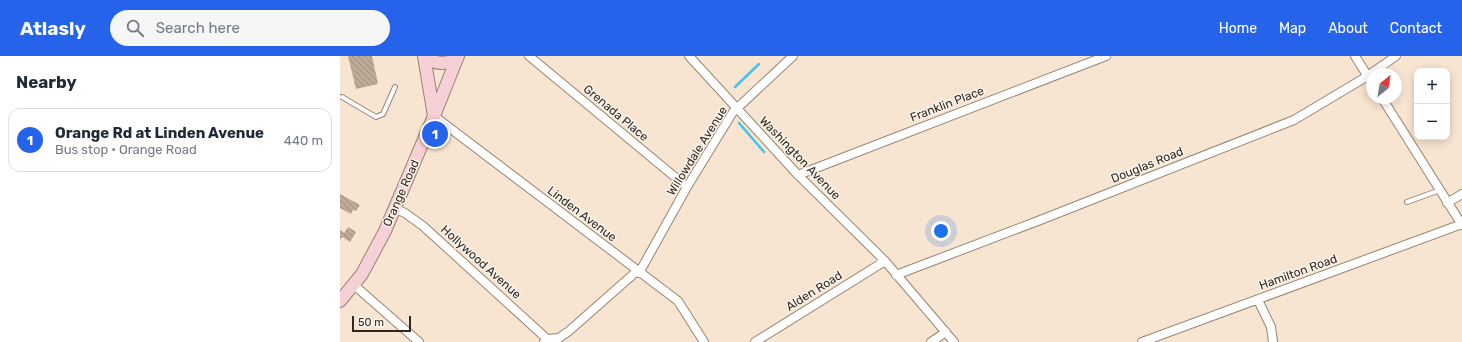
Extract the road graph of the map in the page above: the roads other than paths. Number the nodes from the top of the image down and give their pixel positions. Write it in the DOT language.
graph roads {
  1 [pos="425,56"];
  2 [pos="529,56"];
  3 [pos="689,56"];
  4 [pos="793,56"];
  5 [pos="1106,56"];
  6 [pos="1355,56"];
  7 [pos="1396,56"];
  8 [pos="457,58"];
  9 [pos="1382,68"];
  10 [pos="1366,73"];
  11 [pos="1366,81"];
  12 [pos="395,87"];
  13 [pos="342,97"];
  14 [pos="1386,104"];
  15 [pos="737,109"];
  16 [pos="434,116"];
  17 [pos="798,175"];
  18 [pos="687,188"];
  19 [pos="1440,190"];
  20 [pos="1462,194"];
  21 [pos="1407,202"];
  22 [pos="1447,203"];
  23 [pos="396,208"];
  24 [pos="1462,225"];
  25 [pos="885,261"];
  26 [pos="638,272"];
  27 [pos="896,275"];
  28 [pos="354,285"];
  29 [pos="342,295"];
  30 [pos="1258,300"];
  31 [pos="946,332"];
  32 [pos="546,340"];
  33 [pos="418,342"];
  34 [pos="704,342"];
  35 [pos="755,342"];
  36 [pos="931,342"];
  37 [pos="954,342"];
  38 [pos="1142,342"];
  39 [pos="1273,342"];
  1 -- 8 [label="street"];
  1 -- 16 [label="street"];
  2 -- 18 [label="street, Grenada Place"];
  3 -- 15 [label="street, Washington Avenue"];
  4 -- 15 [label="street, Willowdale Avenue"];
  5 -- 17 [label="street, Franklin Place"];
  6 -- 10 [label="street"];
  7 -- 9 [label="street, Douglas Road"];
  8 -- 16 [label="street, Orange Road"];
  11 -- 27 [label="street, Douglas Road"];
  12 -- 13 [label="lane"];
  14 -- 19 [label="street"];
  15 -- 17 [label="street, Washington Avenue"];
  15 -- 18 [label="street, Willowdale Avenue"];
  16 -- 23 [label="street, Orange Road"];
  16 -- 26 [label="street, Linden Avenue"];
  17 -- 25 [label="street, Washington Avenue"];
  18 -- 26 [label="street, Willowdale Avenue"];
  19 -- 21 [label="lane"];
  19 -- 22 [label="street"];
  20 -- 22 [label="street"];
  22 -- 24 [label="street"];
  23 -- 28 [label="street, Orange Road"];
  23 -- 32 [label="street, Hollywood Avenue"];
  24 -- 30 [label="street, Hamilton Road"];
  25 -- 27 [label="street, Washington Avenue"];
  25 -- 35 [label="street, Alden Road"];
  26 -- 32 [label="street, Willowdale Avenue"];
  26 -- 34 [label="street, Linden Avenue"];
  27 -- 31 [label="street, Washington Avenue"];
  28 -- 29 [label="street, Orange Road"];
  28 -- 33 [label="street"];
  30 -- 38 [label="street, Hamilton Road"];
  30 -- 39 [label="street"];
  31 -- 36 [label="street"];
  31 -- 37 [label="street, Washington Avenue"];
}
